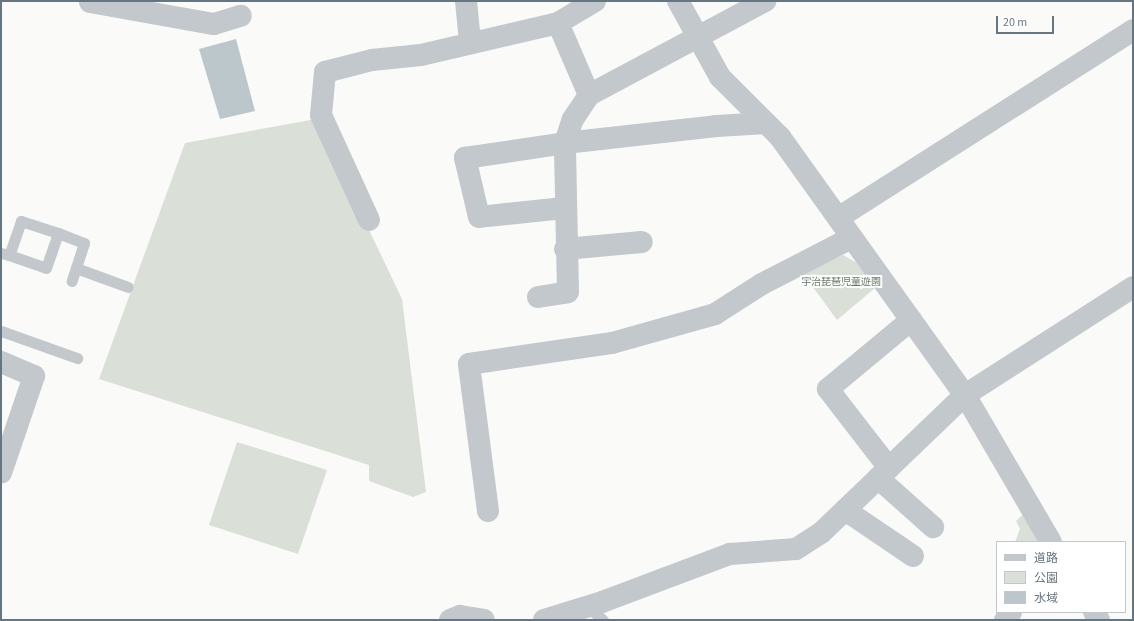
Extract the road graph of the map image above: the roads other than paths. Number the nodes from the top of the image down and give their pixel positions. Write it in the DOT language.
graph roads {
  1 [pos="89,1"];
  2 [pos="466,1"];
  3 [pos="595,1"];
  4 [pos="678,1"];
  5 [pos="765,1"];
  6 [pos="241,16"];
  7 [pos="558,24"];
  8 [pos="1133,30"];
  9 [pos="697,38"];
  10 [pos="470,42"];
  11 [pos="589,95"];
  12 [pos="766,123"];
  13 [pos="565,143"];
  14 [pos="564,208"];
  15 [pos="838,218"];
  16 [pos="369,220"];
  17 [pos="58,233"];
  18 [pos="851,238"];
  19 [pos="642,242"];
  20 [pos="565,249"];
  21 [pos="5,254"];
  22 [pos="76,268"];
  23 [pos="72,281"];
  24 [pos="128,287"];
  25 [pos="1133,287"];
  26 [pos="538,297"];
  27 [pos="911,320"];
  28 [pos="1,331"];
  29 [pos="77,358"];
  30 [pos="1,362"];
  31 [pos="965,395"];
  32 [pos="1,473"];
  33 [pos="884,473"];
  34 [pos="488,510"];
  35 [pos="845,510"];
  36 [pos="933,527"];
  37 [pos="1050,541"];
  38 [pos="913,556"];
  39 [pos="595,613"];
  40 [pos="450,620"];
  41 [pos="484,620"];
  42 [pos="544,620"];
  1 -- 6 [label="street"];
  2 -- 10 [label="street"];
  3 -- 7 [label="street"];
  4 -- 9 [label="street"];
  5 -- 9 [label="street"];
  7 -- 10 [label="street"];
  7 -- 11 [label="street"];
  8 -- 15 [label="street"];
  9 -- 11 [label="street"];
  9 -- 12 [label="street"];
  10 -- 16 [label="street"];
  11 -- 13 [label="street"];
  12 -- 13 [label="street"];
  12 -- 15 [label="street"];
  13 -- 14 [label="street"];
  13 -- 14 [label="street"];
  14 -- 20 [label="street"];
  15 -- 18 [label="street"];
  17 -- 21 [label="lane"];
  17 -- 21 [label="lane"];
  17 -- 22 [label="lane"];
  18 -- 27 [label="street"];
  18 -- 34 [label="street"];
  19 -- 20 [label="street"];
  20 -- 26 [label="street"];
  22 -- 23 [label="lane"];
  22 -- 24 [label="lane"];
  25 -- 31 [label="street"];
  27 -- 31 [label="street"];
  27 -- 33 [label="street"];
  28 -- 29 [label="lane"];
  30 -- 32 [label="street"];
  31 -- 33 [label="street"];
  31 -- 37 [label="street"];
  33 -- 35 [label="street"];
  33 -- 36 [label="street"];
  35 -- 38 [label="street"];
  35 -- 39 [label="street"];
  39 -- 42 [label="street"];
  40 -- 41 [label="street"];
}
